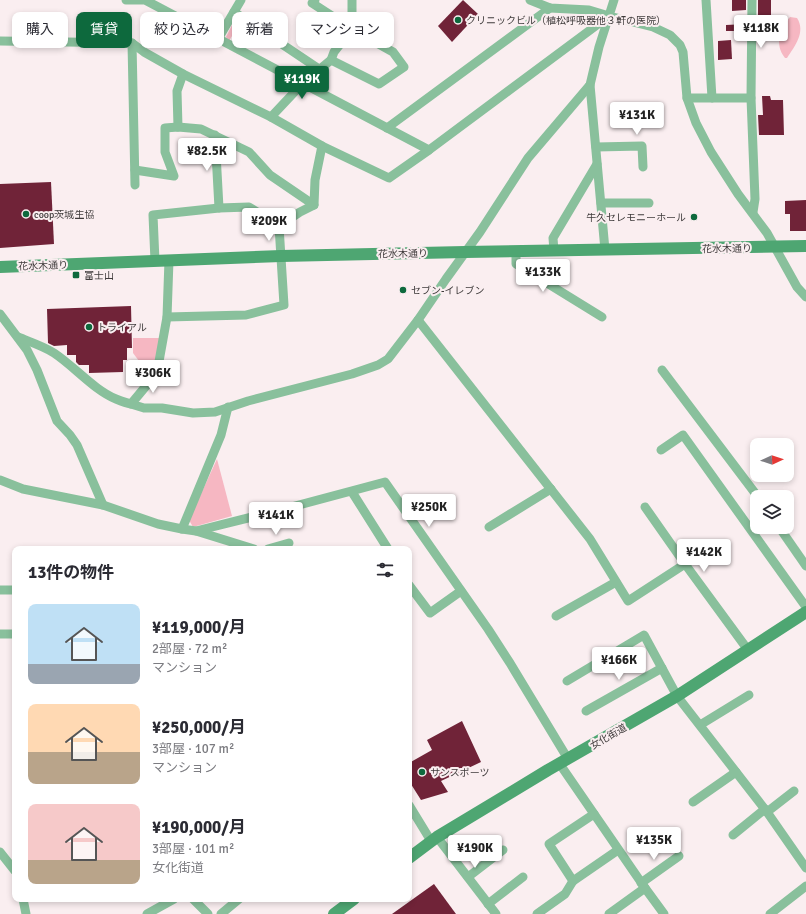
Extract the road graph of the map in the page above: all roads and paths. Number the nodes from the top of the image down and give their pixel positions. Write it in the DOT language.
graph roads {
  1 [pos="126,0"];
  2 [pos="241,0"];
  3 [pos="315,0"];
  4 [pos="352,0"];
  5 [pos="530,0"];
  6 [pos="614,0"];
  7 [pos="706,0"];
  8 [pos="752,0"];
  9 [pos="550,8"];
  10 [pos="168,12"];
  11 [pos="234,12"];
  12 [pos="326,12"];
  13 [pos="352,12"];
  14 [pos="232,15"];
  15 [pos="609,16"];
  16 [pos="224,28"];
  17 [pos="0,41"];
  18 [pos="224,41"];
  19 [pos="76,42"];
  20 [pos="132,43"];
  21 [pos="288,48"];
  22 [pos="337,48"];
  23 [pos="386,48"];
  24 [pos="331,60"];
  25 [pos="319,69"];
  26 [pos="183,74"];
  27 [pos="302,84"];
  28 [pos="590,85"];
  29 [pos="687,98"];
  30 [pos="712,98"];
  31 [pos="751,98"];
  32 [pos="271,117"];
  33 [pos="178,127"];
  34 [pos="387,128"];
  35 [pos="215,135"];
  36 [pos="322,146"];
  37 [pos="596,147"];
  38 [pos="429,150"];
  39 [pos="597,164"];
  40 [pos="643,167"];
  41 [pos="135,170"];
  42 [pos="135,185"];
  43 [pos="601,203"];
  44 [pos="649,203"];
  45 [pos="314,205"];
  46 [pos="219,208"];
  47 [pos="753,212"];
  48 [pos="278,226"];
  49 [pos="806,246"];
  50 [pos="775,247"];
  51 [pos="554,250"];
  52 [pos="605,250"];
  53 [pos="516,251"];
  54 [pos="465,252"];
  55 [pos="281,256"];
  56 [pos="169,260"];
  57 [pos="156,261"];
  58 [pos="0,267"];
  59 [pos="806,297"];
  60 [pos="0,314"];
  61 [pos="167,317"];
  62 [pos="602,317"];
  63 [pos="418,320"];
  64 [pos="18,337"];
  65 [pos="662,370"];
  66 [pos="131,404"];
  67 [pos="228,407"];
  68 [pos="661,450"];
  69 [pos="0,480"];
  70 [pos="551,489"];
  71 [pos="753,490"];
  72 [pos="352,492"];
  73 [pos="103,505"];
  74 [pos="645,508"];
  75 [pos="488,527"];
  76 [pos="182,529"];
  77 [pos="196,531"];
  78 [pos="784,534"];
  79 [pos="289,543"];
  80 [pos="244,546"];
  81 [pos="278,546"];
  82 [pos="386,546"];
  83 [pos="685,564"];
  84 [pos="806,566"];
  85 [pos="616,582"];
  86 [pos="412,589"];
  87 [pos="0,590"];
  88 [pos="12,590"];
  89 [pos="461,591"];
  90 [pos="806,607"];
  91 [pos="806,612"];
  92 [pos="556,616"];
  93 [pos="0,634"];
  94 [pos="12,634"];
  95 [pos="748,650"];
  96 [pos="662,668"];
  97 [pos="566,681"];
  98 [pos="749,695"];
  99 [pos="677,696"];
  100 [pos="586,711"];
  101 [pos="700,725"];
  102 [pos="564,761"];
  103 [pos="736,772"];
  104 [pos="794,791"];
  105 [pos="693,802"];
  106 [pos="412,810"];
  107 [pos="766,811"];
  108 [pos="594,814"];
  109 [pos="733,835"];
  110 [pos="434,839"];
  111 [pos="503,850"];
  112 [pos="618,850"];
  113 [pos="0,852"];
  114 [pos="412,856"];
  115 [pos="679,856"];
  116 [pos="12,867"];
  117 [pos="806,868"];
  118 [pos="468,877"];
  119 [pos="523,877"];
  120 [pos="573,881"];
  121 [pos="643,886"];
  122 [pos="806,886"];
  123 [pos="24,902"];
  124 [pos="169,902"];
  125 [pos="196,902"];
  126 [pos="235,902"];
  127 [pos="350,902"];
  128 [pos="488,904"];
  129 [pos="26,914"];
  130 [pos="147,914"];
  131 [pos="208,914"];
  132 [pos="221,914"];
  133 [pos="334,914"];
  134 [pos="496,914"];
  135 [pos="537,914"];
  136 [pos="609,914"];
  137 [pos="664,914"];
  138 [pos="770,914"];
  1 -- 10 [label="street"];
  2 -- 11 [label="street"];
  3 -- 12 [label="street"];
  4 -- 13 [label="street"];
  5 -- 9 [label="street"];
  6 -- 15 [label="street"];
  7 -- 30 [label="street"];
  8 -- 31 [label="street"];
  9 -- 15 [label="street"];
  9 -- 34 [label="street"];
  14 -- 16 [label="street"];
  15 -- 28 [label="street"];
  15 -- 29 [label="street"];
  15 -- 38 [label="street"];
  17 -- 19 [label="street"];
  18 -- 27 [label="street"];
  20 -- 26 [label="street"];
  20 -- 41 [label="street"];
  21 -- 25 [label="street"];
  22 -- 24 [label="street"];
  23 -- 24 [label="street"];
  24 -- 25 [label="street"];
  25 -- 27 [label="street"];
  26 -- 32 [label="street"];
  26 -- 33 [label="street"];
  27 -- 32 [label="street"];
  27 -- 34 [label="street"];
  28 -- 37 [label="street"];
  28 -- 54 [label="street"];
  29 -- 30 [label="street"];
  29 -- 47 [label="street"];
  30 -- 31 [label="street"];
  31 -- 47 [label="street"];
  32 -- 36 [label="street"];
  33 -- 35 [label="street"];
  33 -- 41 [label="street"];
  34 -- 38 [label="street"];
  35 -- 45 [label="street"];
  35 -- 46 [label="street"];
  36 -- 38 [label="street"];
  36 -- 45 [label="street"];
  37 -- 39 [label="street"];
  37 -- 40 [label="street"];
  39 -- 43 [label="street"];
  39 -- 51 [label="street"];
  41 -- 42 [label="street"];
  43 -- 44 [label="street"];
  43 -- 52 [label="street"];
  45 -- 48 [label="street"];
  46 -- 48 [label="street"];
  46 -- 57 [label="street"];
  47 -- 50 [label="street"];
  48 -- 55 [label="street"];
  49 -- 50 [label="street, 花水木通り"];
  50 -- 52 [label="street, 花水木通り"];
  50 -- 59 [label="street"];
  51 -- 52 [label="street, 花水木通り"];
  51 -- 53 [label="street, 花水木通り"];
  53 -- 54 [label="street, 花水木通り"];
  53 -- 62 [label="street"];
  54 -- 55 [label="street, 花水木通り"];
  54 -- 63 [label="street"];
  55 -- 56 [label="street, 花水木通り"];
  55 -- 61 [label="street"];
  56 -- 57 [label="street, 花水木通り"];
  56 -- 61 [label="street"];
  57 -- 58 [label="street, 花水木通り"];
  60 -- 64 [label="street"];
  61 -- 66 [label="street"];
  63 -- 67 [label="street"];
  63 -- 70 [label="street"];
  64 -- 66 [label="street"];
  64 -- 73 [label="street"];
  65 -- 71 [label="street"];
  66 -- 67 [label="street"];
  67 -- 76 [label="street"];
  68 -- 90 [label="street"];
  69 -- 73 [label="street"];
  70 -- 75 [label="street"];
  70 -- 85 [label="street"];
  72 -- 77 [label="street"];
  72 -- 82 [label="street"];
  72 -- 89 [label="street"];
  73 -- 76 [label="street"];
  74 -- 83 [label="street"];
  76 -- 77 [label="street"];
  77 -- 80 [label="street"];
  78 -- 84 [label="street"];
  79 -- 81 [label="street"];
  83 -- 85 [label="street"];
  83 -- 95 [label="street"];
  85 -- 92 [label="street"];
  86 -- 89 [label="street"];
  87 -- 88 [label="street"];
  89 -- 102 [label="street"];
  91 -- 95 [label="street, 女化街道"];
  93 -- 94 [label="street"];
  95 -- 99 [label="street, 女化街道"];
  96 -- 97 [label="street"];
  96 -- 99 [label="street"];
  96 -- 100 [label="street"];
  98 -- 101 [label="street"];
  99 -- 101 [label="street"];
  99 -- 102 [label="street, 女化街道"];
  101 -- 103 [label="street"];
  102 -- 108 [label="street"];
  102 -- 110 [label="street, 女化街道"];
  103 -- 105 [label="street"];
  103 -- 107 [label="street"];
  104 -- 107 [label="street"];
  106 -- 110 [label="street"];
  107 -- 109 [label="street"];
  107 -- 117 [label="street"];
  108 -- 112 [label="street"];
  108 -- 120 [label="street"];
  110 -- 114 [label="street, 女化街道"];
  110 -- 118 [label="street"];
  111 -- 118 [label="street"];
  112 -- 120 [label="street"];
  112 -- 121 [label="street"];
  113 -- 116 [label="street"];
  115 -- 121 [label="street"];
  118 -- 128 [label="street"];
  119 -- 128 [label="street"];
  120 -- 135 [label="street"];
  121 -- 136 [label="street"];
  121 -- 137 [label="street"];
  122 -- 138 [label="street"];
  123 -- 129 [label="street"];
  124 -- 130 [label="street"];
  125 -- 131 [label="street"];
  126 -- 132 [label="street"];
  127 -- 133 [label="street"];
  128 -- 134 [label="street"];
}
